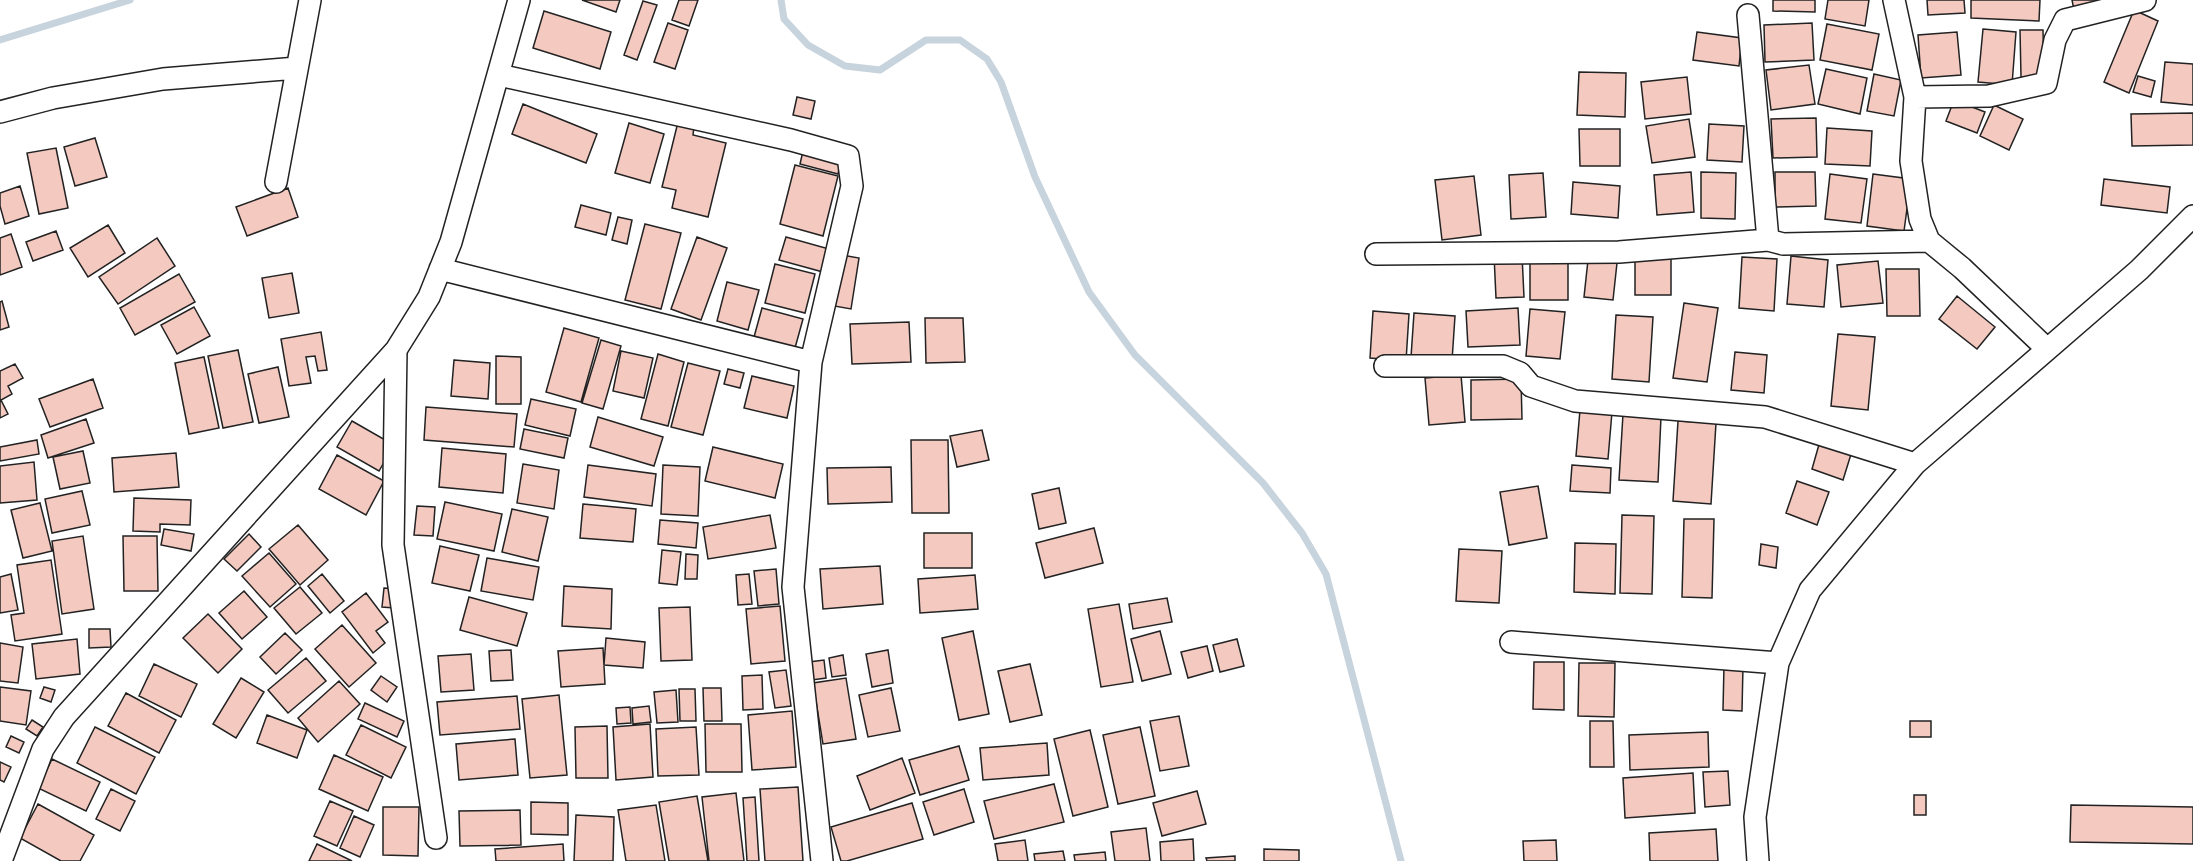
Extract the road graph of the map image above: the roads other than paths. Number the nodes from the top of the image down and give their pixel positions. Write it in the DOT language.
graph roads {
  1 [pos="310,0"];
  2 [pos="519,0"];
  3 [pos="1894,0"];
  4 [pos="2145,0"];
  5 [pos="1748,15"];
  6 [pos="297,68"];
  7 [pos="499,75"];
  8 [pos="1915,97"];
  9 [pos="0,112"];
  10 [pos="276,182"];
  11 [pos="2193,216"];
  12 [pos="1768,240"];
  13 [pos="1929,241"];
  14 [pos="1376,254"];
  15 [pos="440,269"];
  16 [pos="2047,350"];
  17 [pos="396,351"];
  18 [pos="810,362"];
  19 [pos="1385,366"];
  20 [pos="1914,464"];
  21 [pos="1511,642"];
  22 [pos="1779,663"];
  23 [pos="436,838"];
  24 [pos="1,861"];
  25 [pos="822,861"];
  26 [pos="1758,861"];
  1 -- 6 [label="street"];
  2 -- 7 [label="street"];
  3 -- 8 [label="street"];
  4 -- 8 [label="street"];
  5 -- 12 [label="street"];
  6 -- 9 [label="street"];
  6 -- 10 [label="street"];
  7 -- 15 [label="street"];
  7 -- 18 [label="street"];
  8 -- 13 [label="street"];
  11 -- 16 [label="street"];
  12 -- 13 [label="street"];
  12 -- 14 [label="street"];
  13 -- 16 [label="street"];
  15 -- 17 [label="street"];
  15 -- 18 [label="street"];
  16 -- 20 [label="street"];
  17 -- 23 [label="street"];
  17 -- 24 [label="street"];
  18 -- 25 [label="street"];
  19 -- 20 [label="street"];
  20 -- 22 [label="street"];
  21 -- 22 [label="street"];
  22 -- 26 [label="street"];
}
